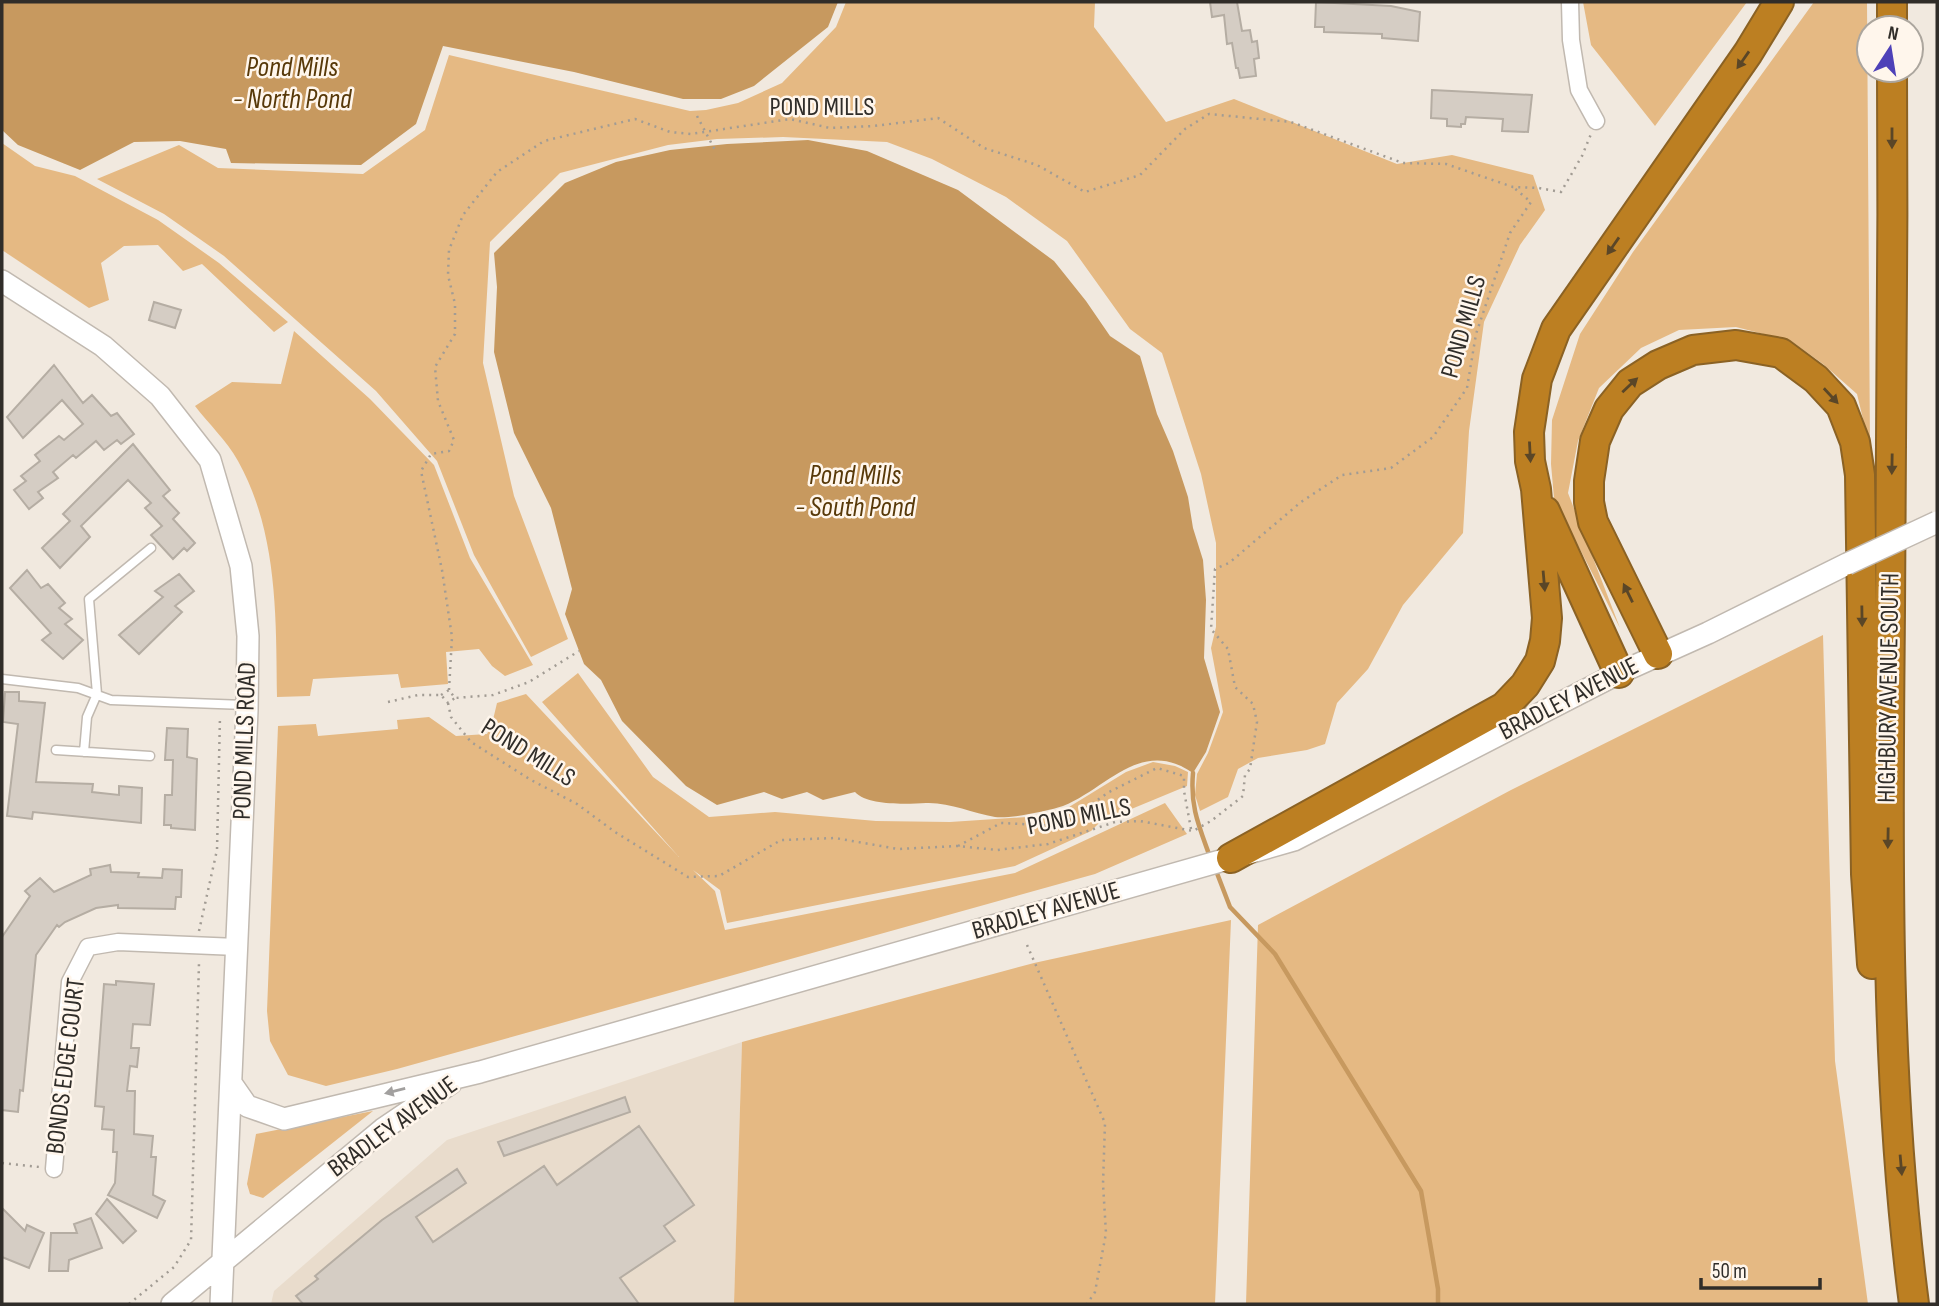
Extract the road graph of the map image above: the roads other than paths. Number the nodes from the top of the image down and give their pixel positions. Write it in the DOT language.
graph roads {
  1 [pos="1570,2"];
  2 [pos="1779,2"];
  3 [pos="1892,84"];
  4 [pos="1596,121"];
  5 [pos="2,281"];
  6 [pos="1536,489"];
  7 [pos="1937,522"];
  8 [pos="151,548"];
  9 [pos="1658,654"];
  10 [pos="1619,673"];
  11 [pos="2,679"];
  12 [pos="97,694"];
  13 [pos="246,705"];
  14 [pos="56,750"];
  15 [pos="84,752"];
  16 [pos="150,757"];
  17 [pos="1231,858"];
  18 [pos="237,947"];
  19 [pos="462,1075"];
  20 [pos="231,1083"];
  21 [pos="1895,1097"];
  22 [pos="54,1169"];
  23 [pos="222,1263"];
  24 [pos="173,1304"];
  25 [pos="221,1304"];
  26 [pos="1914,1304"];
  1 -- 4 [label="street"];
  2 -- 6 [label="highway, one-way"];
  3 -- 21 [label="highway, HIGHBURY AVENUE SOUTH, one-way"];
  5 -- 13 [label="main road, POND MILLS ROAD"];
  6 -- 10 [label="highway"];
  6 -- 17 [label="highway, one-way"];
  7 -- 9 [label="main road, BRADLEY AVENUE, bridge"];
  8 -- 12 [label="lane"];
  9 -- 10 [label="main road, BRADLEY AVENUE"];
  9 -- 21 [label="highway, one-way"];
  10 -- 17 [label="main road, BRADLEY AVENUE"];
  11 -- 12 [label="lane"];
  12 -- 13 [label="lane"];
  12 -- 15 [label="lane"];
  13 -- 18 [label="main road, POND MILLS ROAD"];
  14 -- 15 [label="lane"];
  15 -- 16 [label="lane"];
  17 -- 19 [label="main road, BRADLEY AVENUE"];
  18 -- 20 [label="main road, POND MILLS ROAD"];
  18 -- 22 [label="street, BONDS EDGE COURT"];
  19 -- 20 [label="main road, one-way"];
  19 -- 23 [label="main road, BRADLEY AVENUE"];
  20 -- 23 [label="main road, POND MILLS ROAD"];
  21 -- 26 [label="highway, HIGHBURY AVENUE SOUTH, one-way"];
  23 -- 24 [label="main road, BRADLEY AVENUE"];
  23 -- 25 [label="main road, POND MILLS ROAD"];
}
